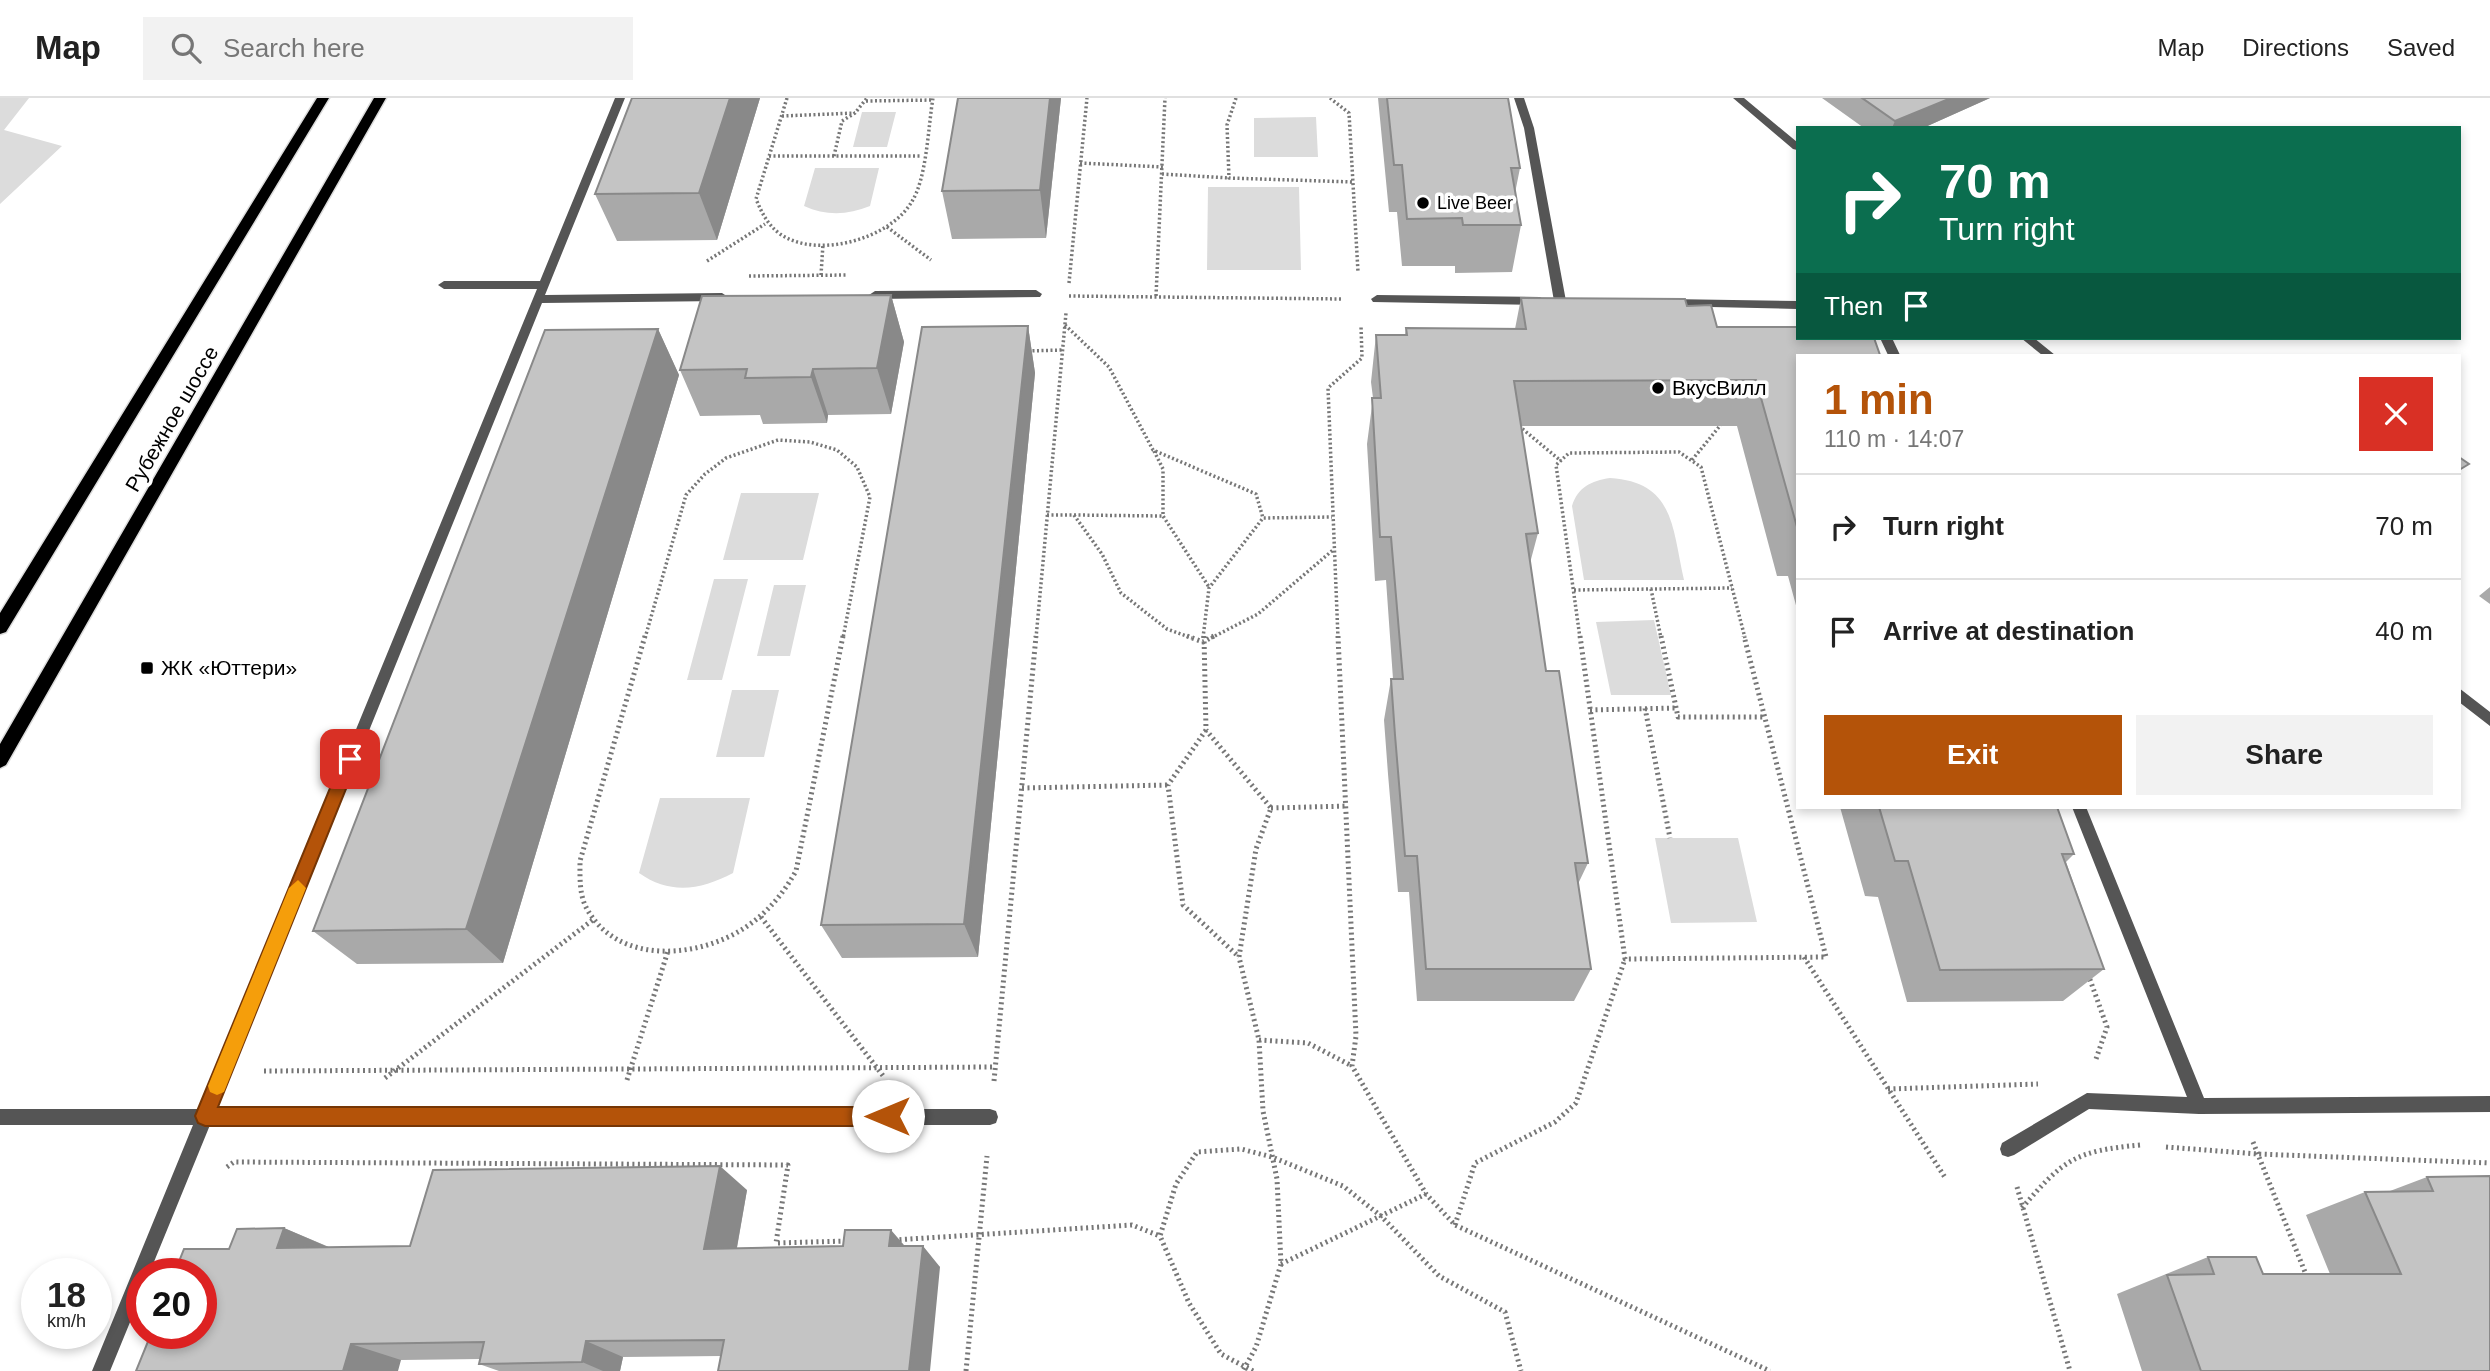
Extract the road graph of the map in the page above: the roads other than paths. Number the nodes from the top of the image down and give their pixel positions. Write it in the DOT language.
graph roads {
  1 [pos="323,98"];
  2 [pos="380,98"];
  3 [pos="620,98"];
  4 [pos="1519,98"];
  5 [pos="1738,98"];
  6 [pos="1796,146"];
  7 [pos="444,285"];
  8 [pos="544,285"];
  9 [pos="1036,294"];
  10 [pos="857,296"];
  11 [pos="733,297"];
  12 [pos="538,299"];
  13 [pos="1377,299"];
  14 [pos="1560,301"];
  15 [pos="1574,301"];
  16 [pos="1658,303"];
  17 [pos="1796,305"];
  18 [pos="2030,340"];
  19 [pos="2048,354"];
  20 [pos="0,627"];
  21 [pos="2461,696"];
  22 [pos="2490,720"];
  23 [pos="0,760"];
  24 [pos="2080,809"];
  25 [pos="2490,1104"];
  26 [pos="2199,1106"];
  27 [pos="205,1116"];
  28 [pos="0,1117"];
  29 [pos="990,1117"];
  30 [pos="2008,1149"];
  31 [pos="101,1371"];
  1 -- 20 [label="main road, Рубежное шоссе"];
  2 -- 23 [label="main road, Рубежное шоссе"];
  3 -- 8 [label="street"];
  4 -- 14 [label="street"];
  5 -- 6 [label="street"];
  7 -- 8 [label="street"];
  8 -- 12 [label="street"];
  9 -- 10 [label="street"];
  11 -- 12 [label="street"];
  12 -- 27 [label="street"];
  13 -- 14 [label="street"];
  14 -- 15 [label="street"];
  16 -- 17 [label="street"];
  18 -- 19 [label="street"];
  21 -- 22 [label="street"];
  24 -- 26 [label="street"];
  25 -- 26 [label="street"];
  26 -- 30 [label="street"];
  27 -- 28 [label="street"];
  27 -- 29 [label="street"];
  27 -- 31 [label="street"];
}
